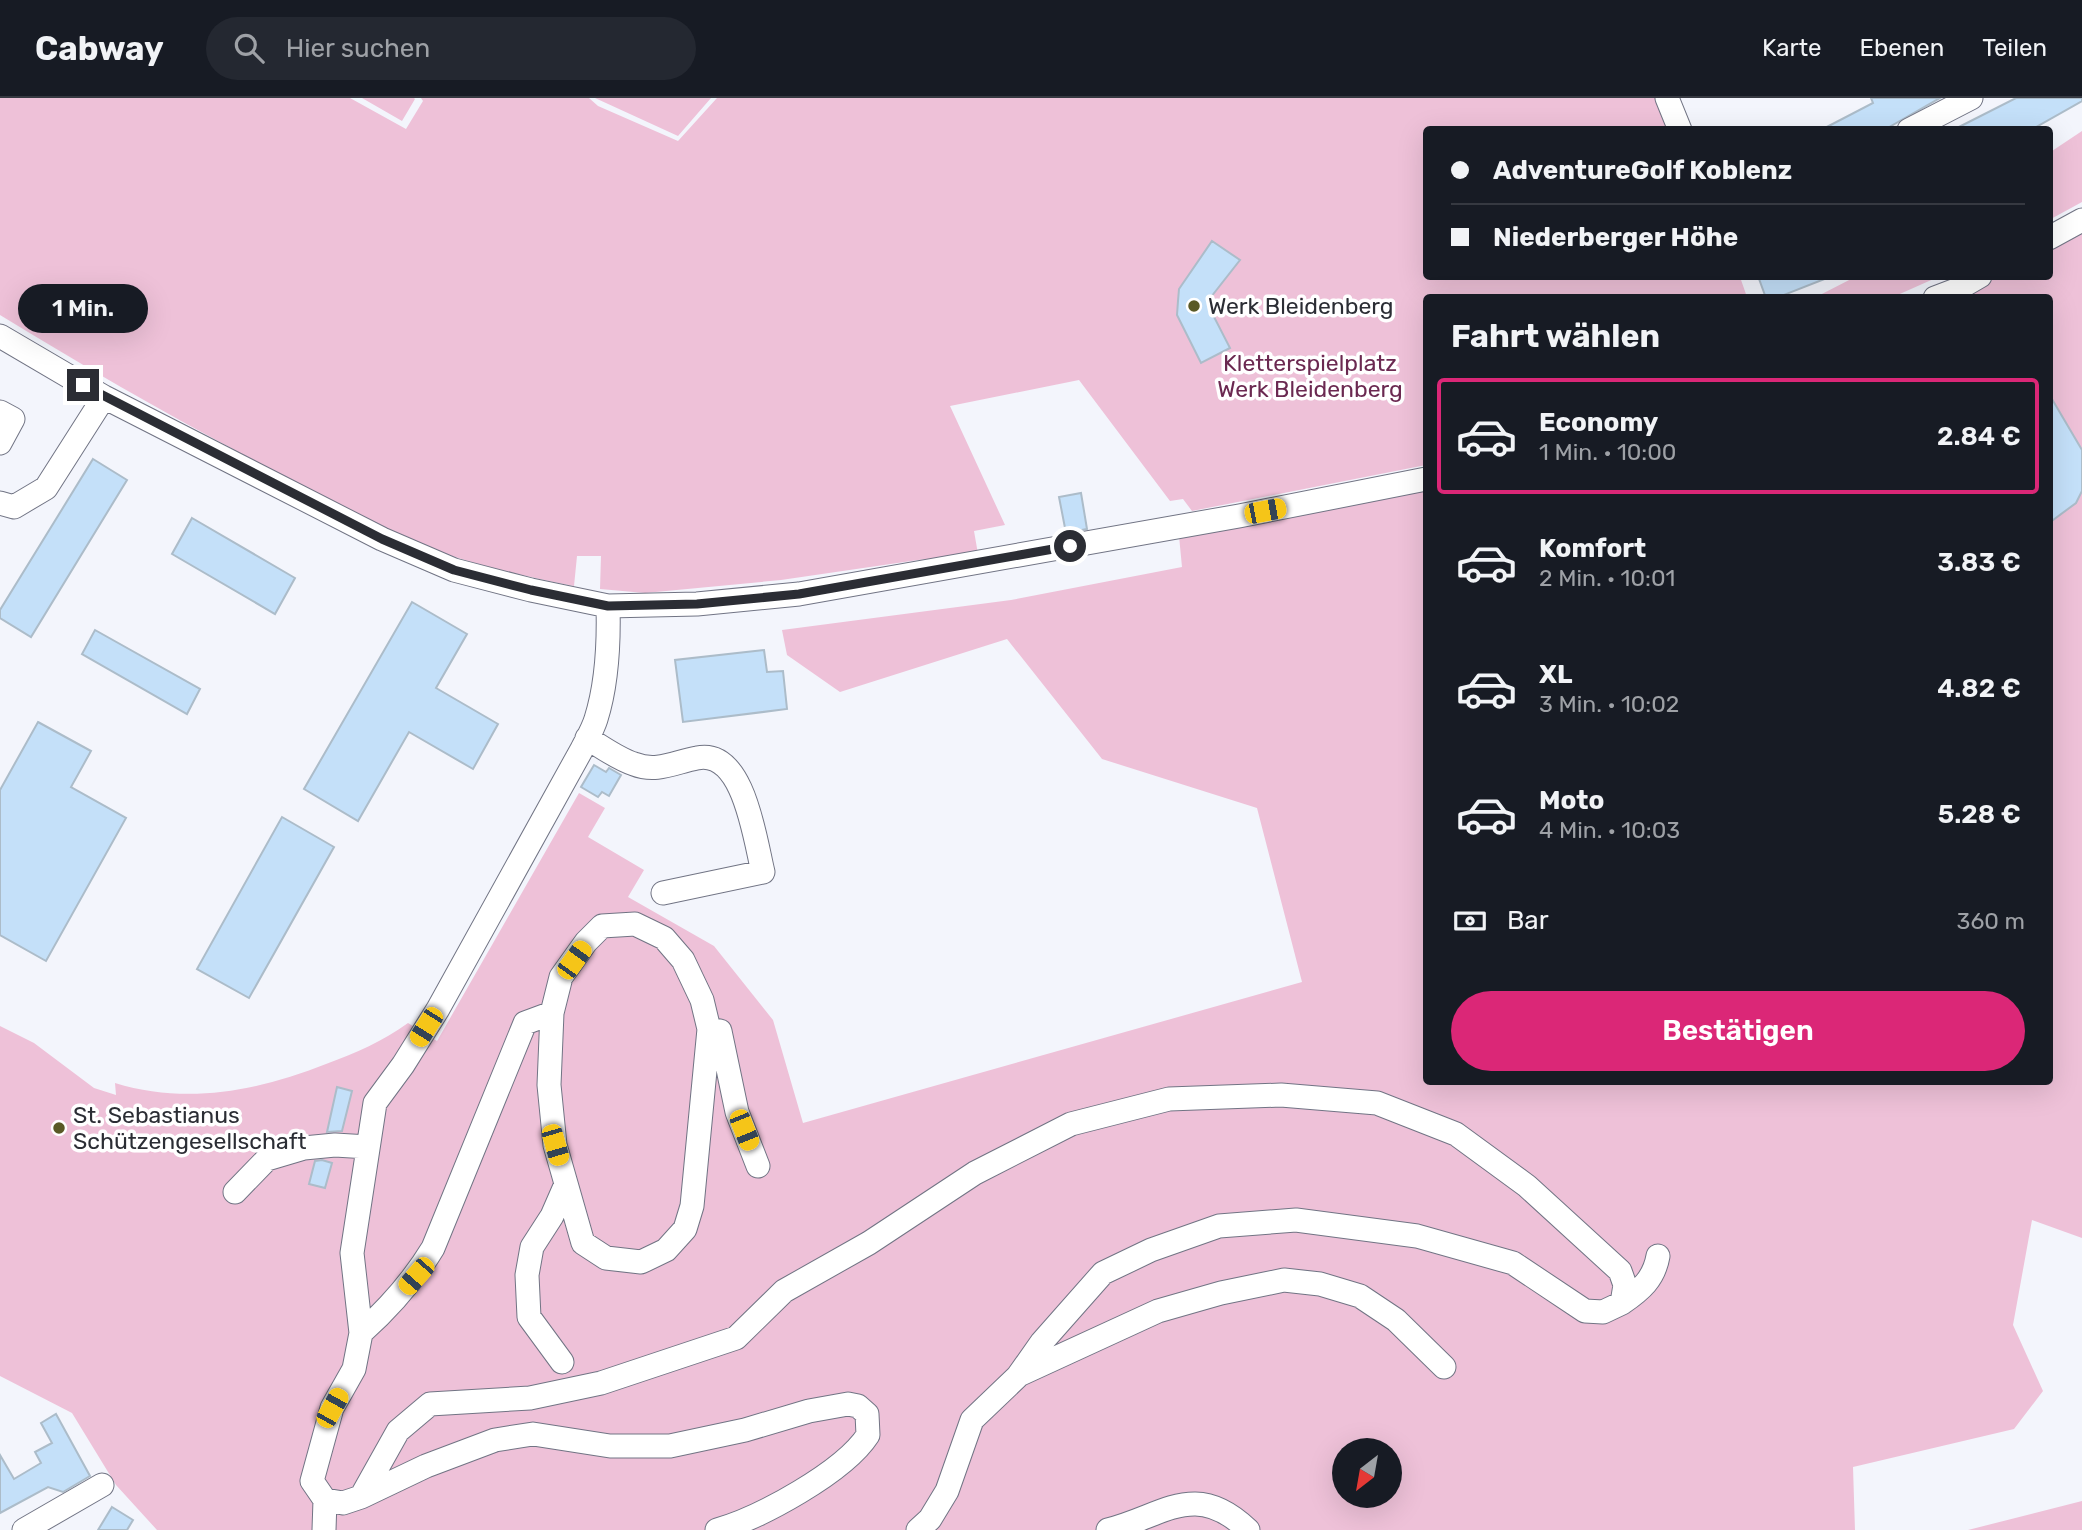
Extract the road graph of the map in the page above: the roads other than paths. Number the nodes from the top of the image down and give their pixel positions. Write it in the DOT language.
graph roads {
  1 [pos="1667,98"];
  2 [pos="1970,98"];
  3 [pos="1678,126"];
  4 [pos="1917,126"];
  5 [pos="2082,220"];
  6 [pos="2053,236"];
  7 [pos="1973,280"];
  8 [pos="1946,294"];
  9 [pos="0,336"];
  10 [pos="104,397"];
  11 [pos="0,412"];
  12 [pos="0,443"];
  13 [pos="1423,480"];
  14 [pos="0,503"];
  15 [pos="608,606"];
  16 [pos="587,738"];
  17 [pos="663,893"];
  18 [pos="552,1013"];
  19 [pos="709,1029"];
  20 [pos="368,1147"];
  21 [pos="758,1166"];
  22 [pos="566,1184"];
  23 [pos="235,1192"];
  24 [pos="1658,1256"];
  25 [pos="1622,1303"];
  26 [pos="361,1333"];
  27 [pos="562,1362"];
  28 [pos="1444,1367"];
  29 [pos="1018,1376"];
  30 [pos="102,1485"];
  31 [pos="360,1497"];
  32 [pos="325,1500"];
  33 [pos="24,1530"];
  34 [pos="324,1530"];
  35 [pos="717,1530"];
  36 [pos="918,1530"];
  37 [pos="1108,1530"];
  38 [pos="1248,1530"];
  1 -- 3 [label="street"];
  2 -- 4 [label="street"];
  5 -- 6 [label="street"];
  7 -- 8 [label="street"];
  9 -- 10 [label="street"];
  10 -- 14 [label="street"];
  10 -- 15 [label="street"];
  11 -- 12 [label="street"];
  13 -- 15 [label="street"];
  15 -- 16 [label="street"];
  16 -- 17 [label="street"];
  16 -- 20 [label="street"];
  18 -- 19 [label="street"];
  18 -- 22 [label="street"];
  18 -- 26 [label="street"];
  19 -- 21 [label="street"];
  19 -- 22 [label="street"];
  20 -- 23 [label="street"];
  20 -- 26 [label="street"];
  22 -- 27 [label="street"];
  24 -- 25 [label="street"];
  25 -- 29 [label="street"];
  25 -- 31 [label="street"];
  26 -- 32 [label="street"];
  28 -- 29 [label="street"];
  29 -- 36 [label="street"];
  30 -- 33 [label="street"];
  31 -- 32 [label="street"];
  31 -- 35 [label="street"];
  32 -- 34 [label="street"];
  37 -- 38 [label="street"];
}
